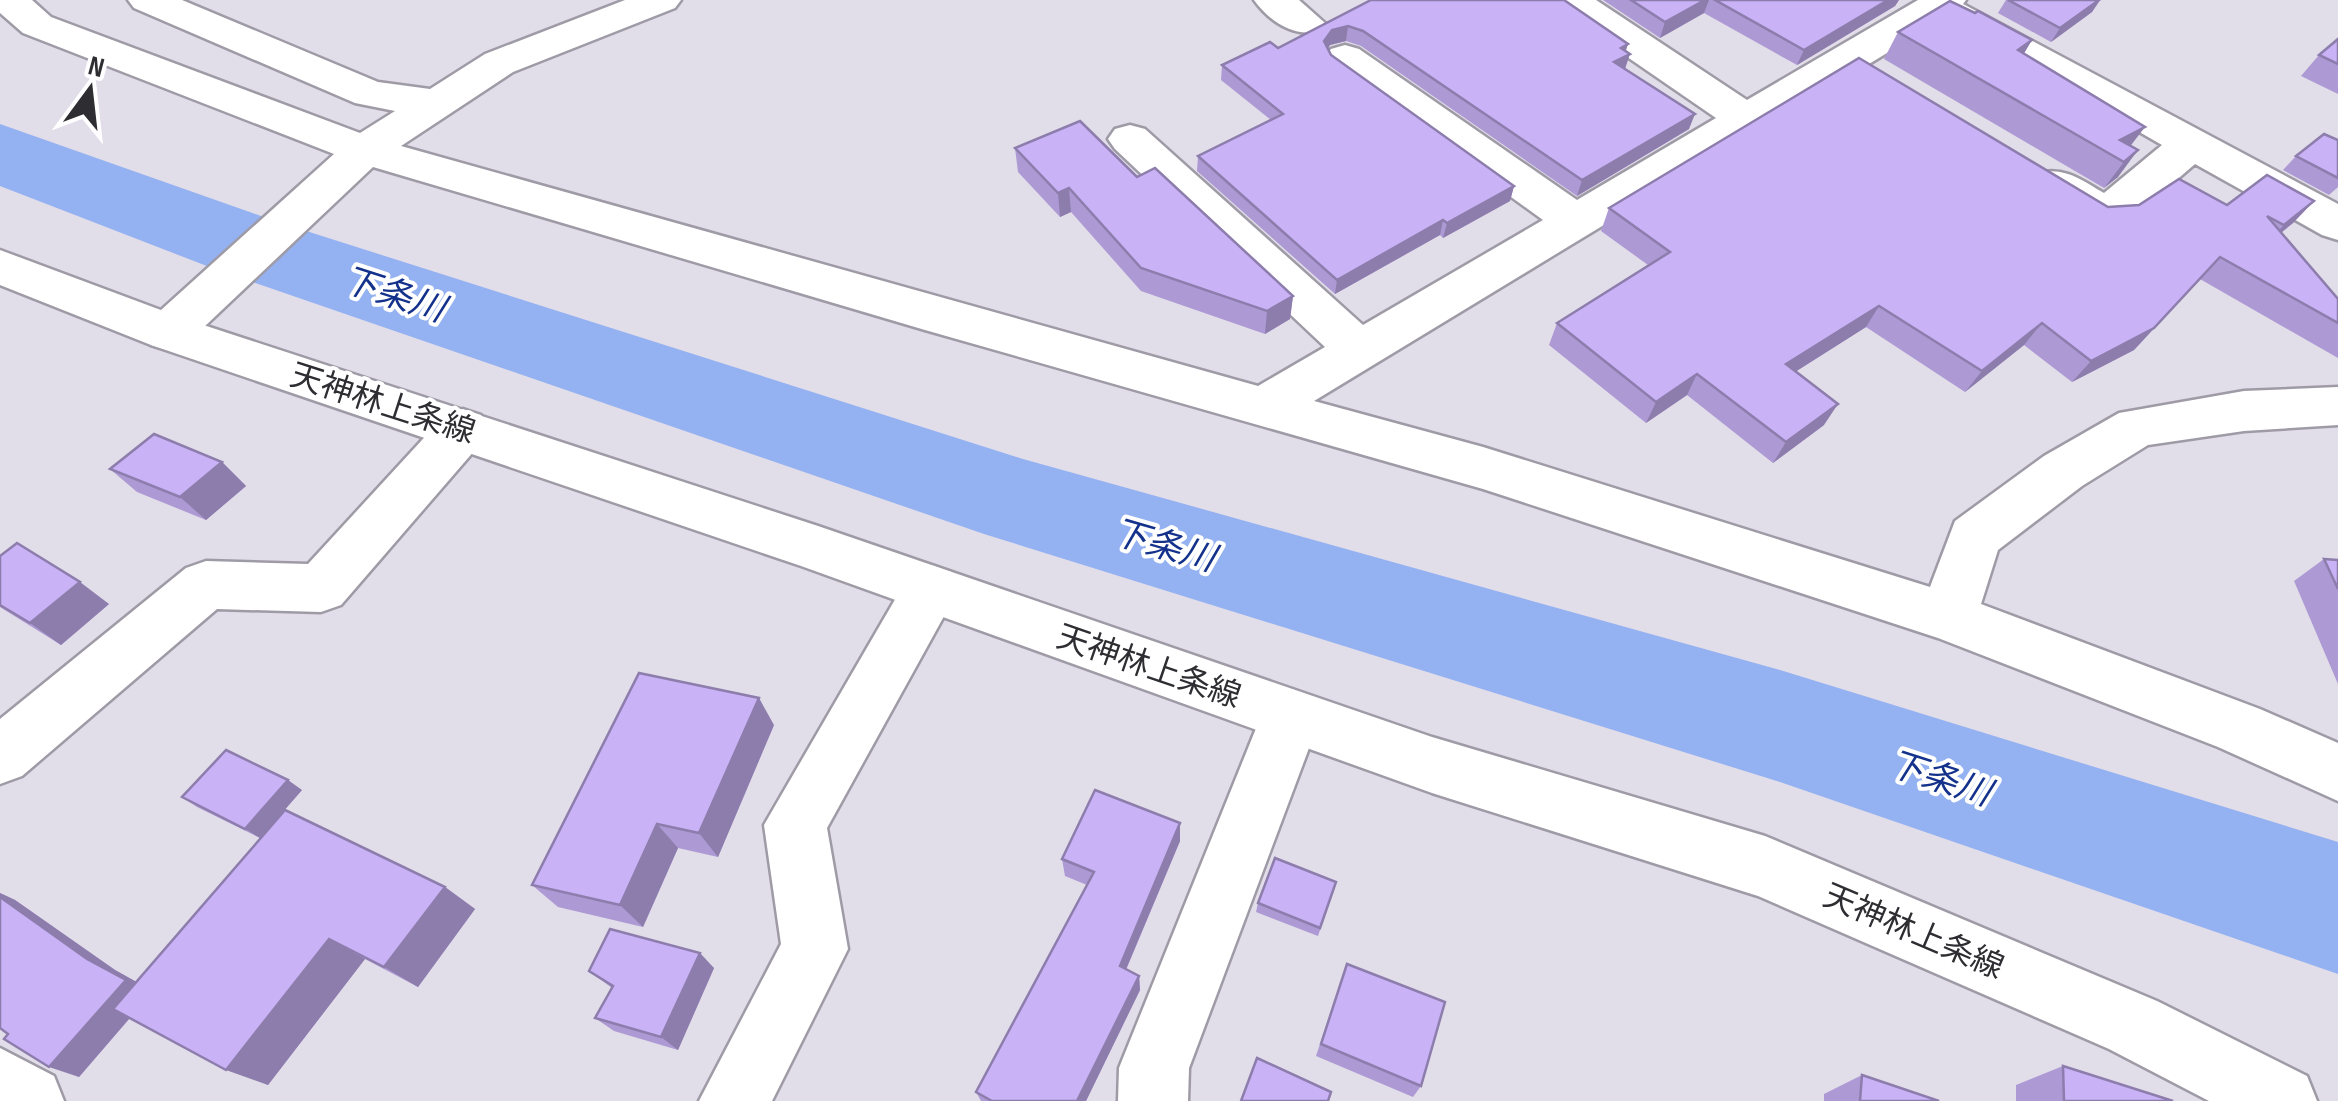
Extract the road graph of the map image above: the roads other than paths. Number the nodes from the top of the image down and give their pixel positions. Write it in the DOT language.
graph roads {
  1 [pos="9,0"];
  2 [pos="660,0"];
  3 [pos="1570,0"];
  4 [pos="152,1"];
  5 [pos="1939,1"];
  6 [pos="1344,58"];
  7 [pos="436,103"];
  8 [pos="1746,119"];
  9 [pos="1130,139"];
  10 [pos="2191,144"];
  11 [pos="362,153"];
  12 [pos="2026,166"];
  13 [pos="2330,209"];
  14 [pos="1576,221"];
  15 [pos="0,268"];
  16 [pos="168,332"];
  17 [pos="1358,350"];
  18 [pos="1266,406"];
  19 [pos="2338,406"];
  20 [pos="464,429"];
  21 [pos="931,590"];
  22 [pos="1949,617"];
  23 [pos="1291,716"];
  24 [pos="0,756"];
  25 [pos="2338,773"];
  26 [pos="0,1083"];
  27 [pos="29,1101"];
  28 [pos="734,1101"];
  29 [pos="1153,1101"];
  30 [pos="2282,1101"];
  1 -- 11 [label="street"];
  2 -- 7 [label="street"];
  3 -- 8 [label="street"];
  4 -- 7 [label="street"];
  5 -- 8 [label="street"];
  5 -- 10 [label="street"];
  6 -- 14 [label="street"];
  7 -- 11 [label="street"];
  8 -- 14 [label="street"];
  9 -- 17 [label="street"];
  10 -- 12 [label="street"];
  10 -- 13 [label="street"];
  11 -- 16 [label="street"];
  11 -- 18 [label="street"];
  14 -- 17 [label="street"];
  15 -- 16 [label="street, 天神林上条線"];
  16 -- 20 [label="street, 天神林上条線"];
  17 -- 18 [label="street"];
  18 -- 22 [label="street"];
  19 -- 22 [label="street"];
  20 -- 21 [label="street, 天神林上条線"];
  20 -- 24 [label="street"];
  21 -- 23 [label="street, 天神林上条線"];
  21 -- 28 [label="street"];
  22 -- 25 [label="street"];
  23 -- 29 [label="street"];
  23 -- 30 [label="street, 天神林上条線"];
  26 -- 27 [label="street"];
}
